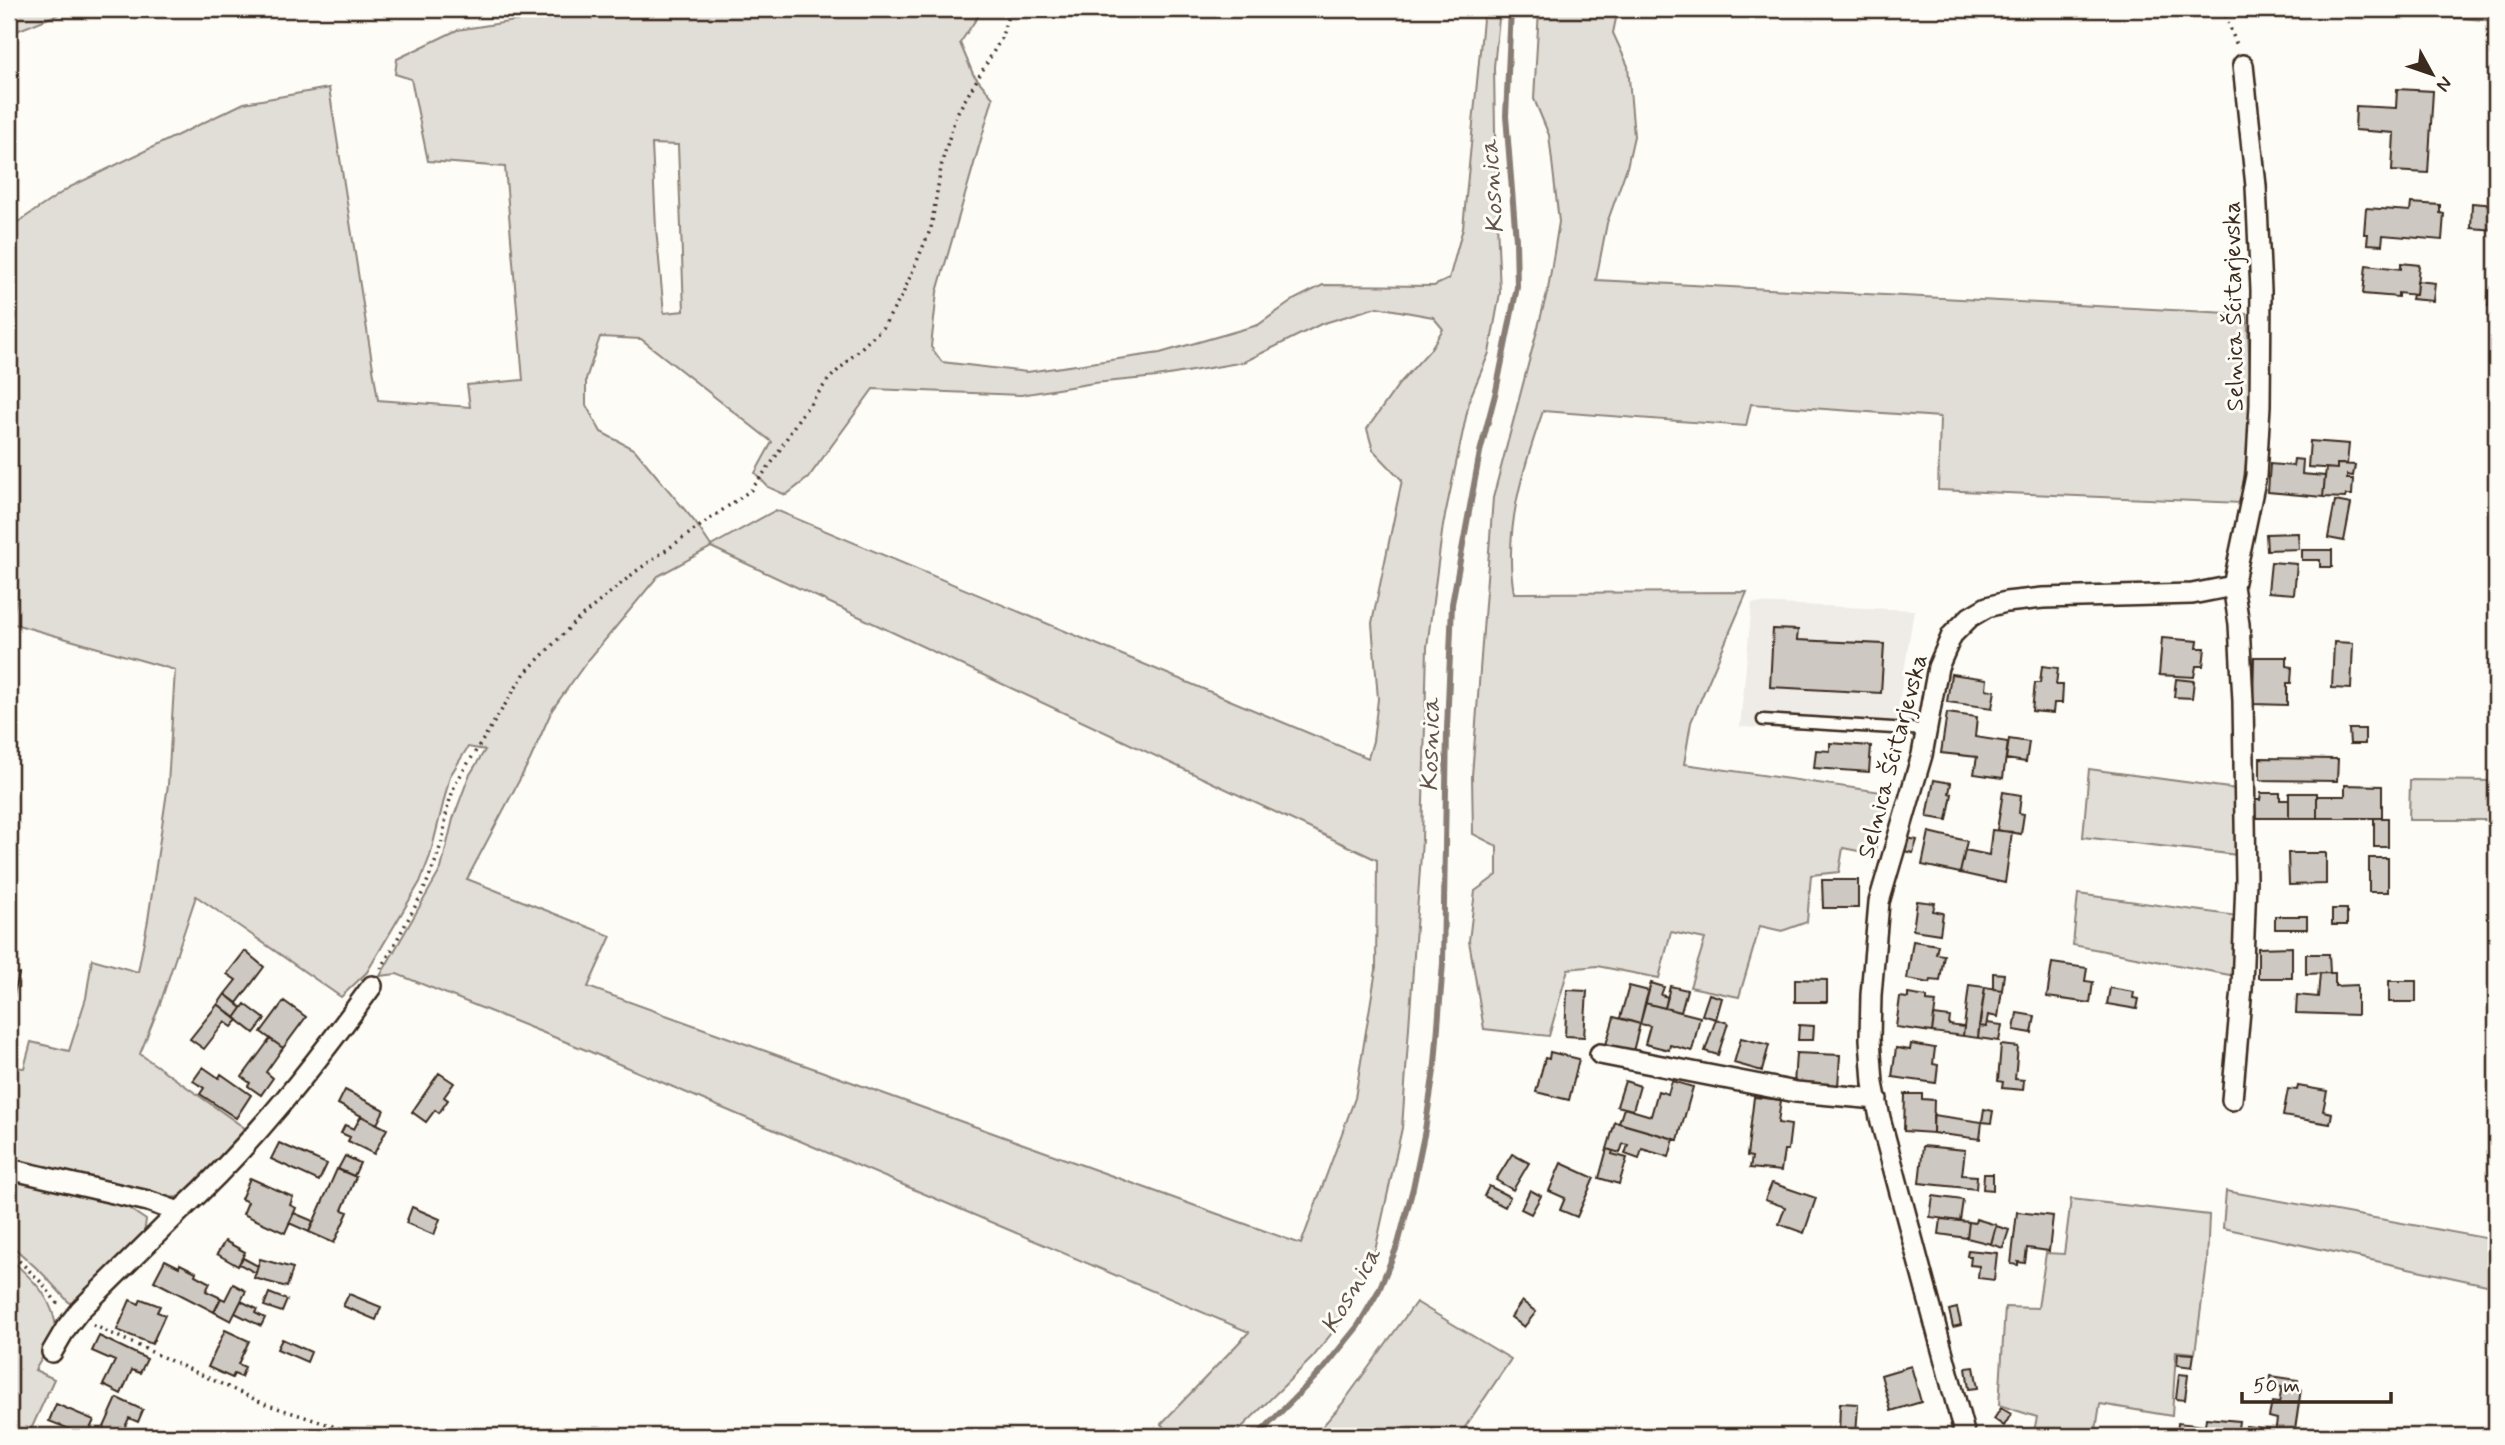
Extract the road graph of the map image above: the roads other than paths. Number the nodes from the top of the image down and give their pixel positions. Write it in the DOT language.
graph roads {
  1 [pos="2243,65"];
  2 [pos="2234,586"];
  3 [pos="1763,720"];
  4 [pos="1926,730"];
  5 [pos="372,986"];
  6 [pos="1600,1054"];
  7 [pos="1877,1099"];
  8 [pos="2232,1100"];
  9 [pos="9,1169"];
  10 [pos="179,1212"];
  11 [pos="52,1352"];
  12 [pos="1965,1436"];
  1 -- 2 [label="street, Selnica Šćitarjevska"];
  2 -- 4 [label="street, Selnica Šćitarjevska"];
  2 -- 8 [label="street, Selnica Šćitarjevska"];
  3 -- 4 [label="lane"];
  4 -- 7 [label="street, Selnica Šćitarjevska"];
  5 -- 10 [label="street"];
  6 -- 7 [label="street"];
  7 -- 12 [label="street, Selnica Šćitarjevska"];
  9 -- 10 [label="street"];
  10 -- 11 [label="street"];
}
